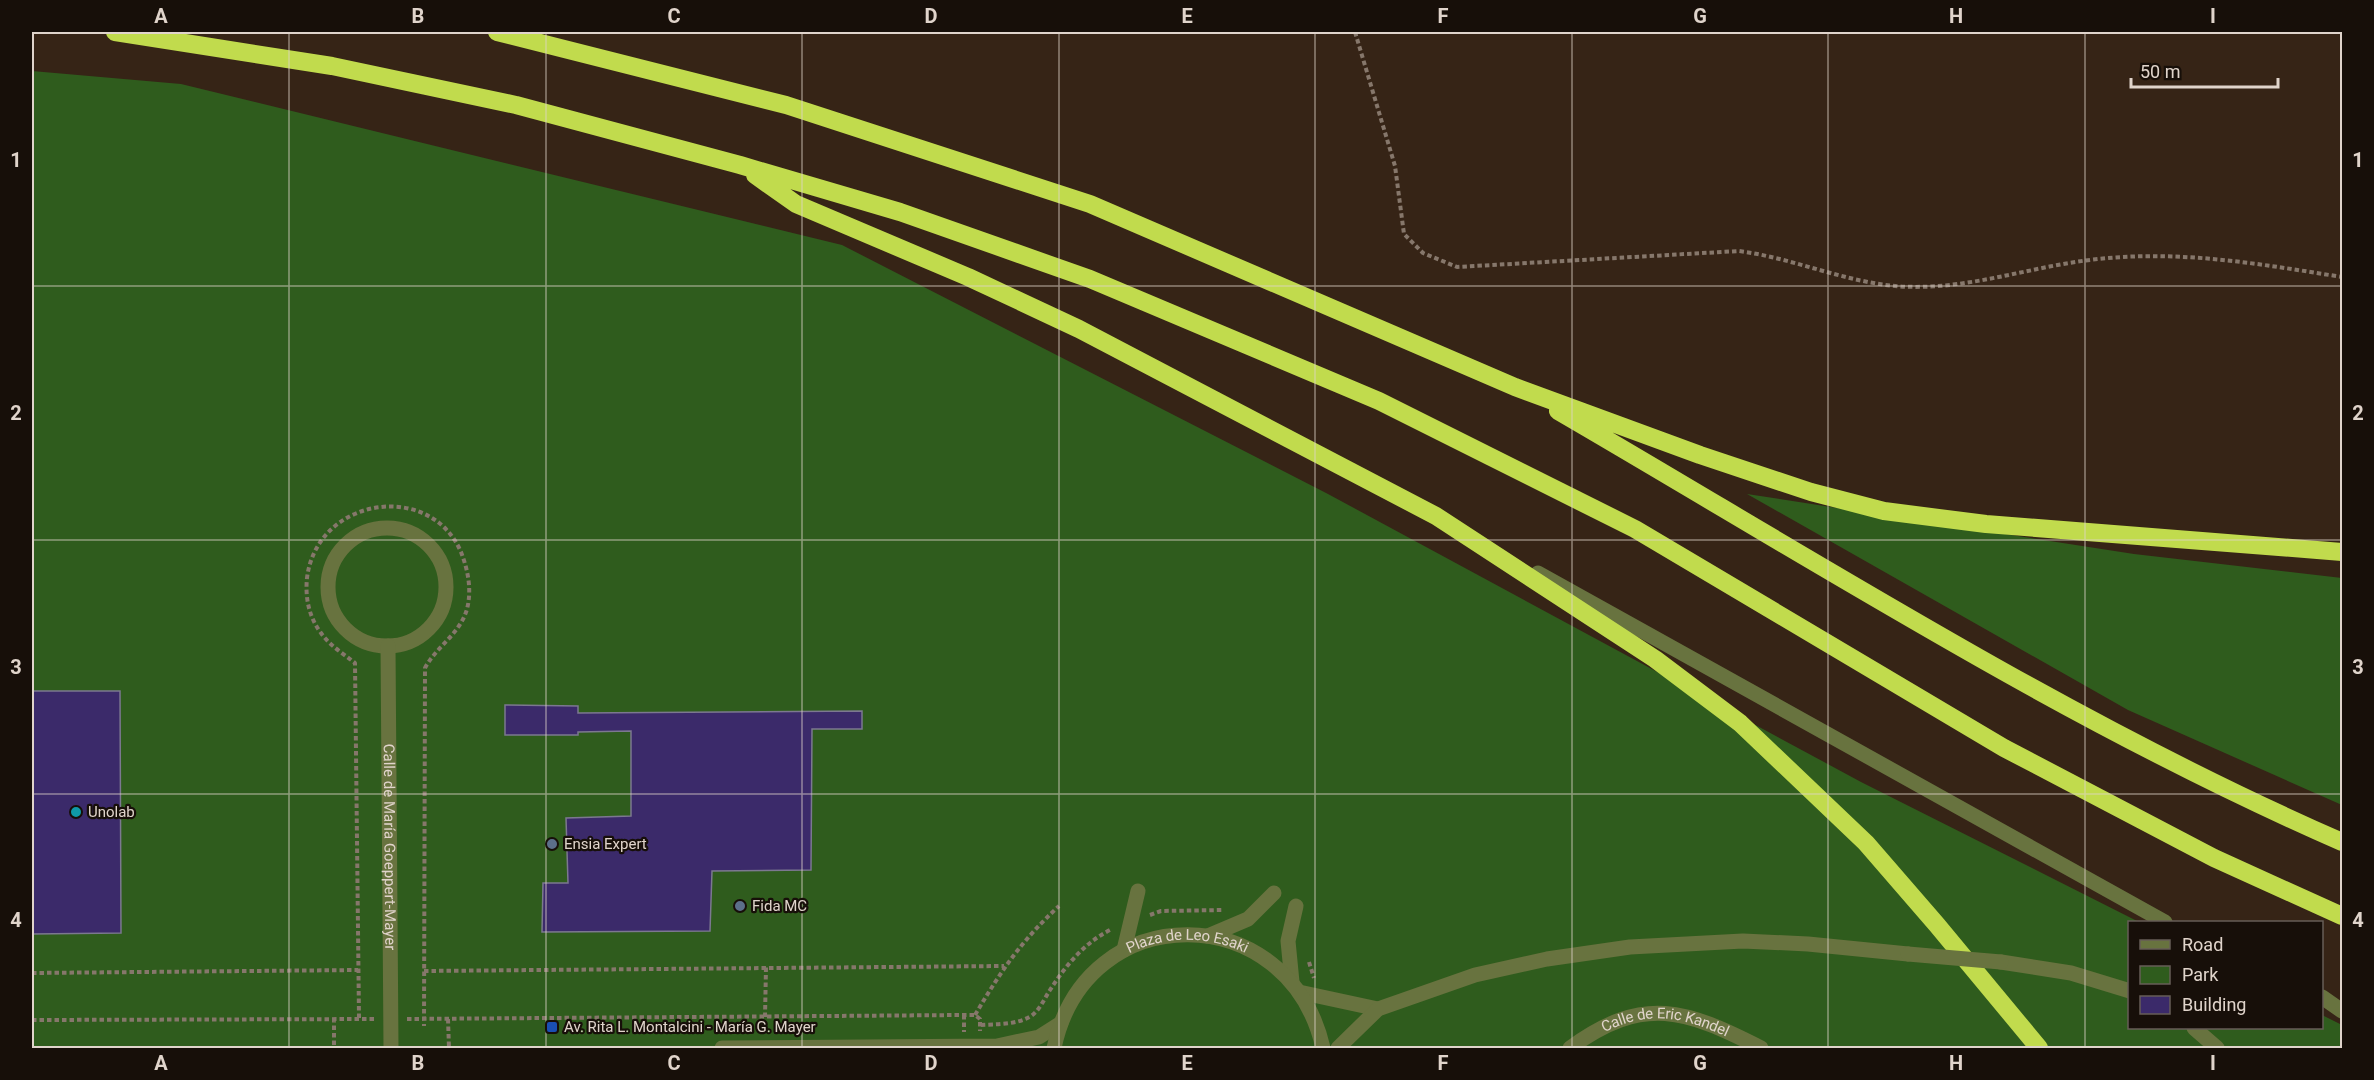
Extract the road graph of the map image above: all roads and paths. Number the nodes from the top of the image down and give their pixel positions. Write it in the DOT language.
graph roads {
  1 [pos="115,32"];
  2 [pos="497,32"];
  3 [pos="1356,32"];
  4 [pos="740,165"];
  5 [pos="2343,277"];
  6 [pos="1515,387"];
  7 [pos="1436,516"];
  8 [pos="2343,552"];
  9 [pos="388,646"];
  10 [pos="2343,842"];
  11 [pos="1138,891"];
  12 [pos="1274,893"];
  13 [pos="1059,906"];
  14 [pos="1296,906"];
  15 [pos="1227,909"];
  16 [pos="2343,916"];
  17 [pos="1132,920"];
  18 [pos="2163,921"];
  19 [pos="1208,936"];
  20 [pos="1124,950"];
  21 [pos="1307,957"];
  22 [pos="1004,966"];
  23 [pos="766,967"];
  24 [pos="358,970"];
  25 [pos="424,971"];
  26 [pos="32,973"];
  27 [pos="1317,981"];
  28 [pos="1295,987"];
  29 [pos="2128,990"];
  30 [pos="2323,991"];
  31 [pos="2323,998"];
  32 [pos="2343,999"];
  33 [pos="1378,1009"];
  34 [pos="2343,1011"];
  35 [pos="975,1015"];
  36 [pos="765,1017"];
  37 [pos="334,1018"];
  38 [pos="390,1019"];
  39 [pos="448,1019"];
  40 [pos="32,1020"];
  41 [pos="1061,1023"];
  42 [pos="981,1025"];
  43 [pos="2195,1029"];
  44 [pos="980,1046"];
  45 [pos="334,1048"];
  46 [pos="391,1048"];
  47 [pos="449,1048"];
  48 [pos="722,1048"];
  49 [pos="1054,1048"];
  50 [pos="1323,1048"];
  51 [pos="1338,1048"];
  52 [pos="1570,1048"];
  53 [pos="1761,1048"];
  54 [pos="2039,1048"];
  55 [pos="2217,1048"];
  1 -- 4 [label="highway"];
  2 -- 6 [label="highway"];
  3 -- 5 [label="path"];
  4 -- 7 [label="highway"];
  4 -- 16 [label="highway"];
  6 -- 8 [label="highway"];
  6 -- 10 [label="highway"];
  7 -- 18 [label="street"];
  7 -- 54 [label="highway"];
  9 -- 9 [label="street"];
  9 -- 38 [label="street, Calle de María Goeppert-Mayer"];
  11 -- 17 [label="street"];
  12 -- 19 [label="street"];
  13 -- 22 [label="path"];
  14 -- 28 [label="street"];
  15 -- 17 [label="path"];
  17 -- 20 [label="street"];
  17 -- 42 [label="path"];
  19 -- 20 [label="street, Plaza de Leo Esaki"];
  19 -- 28 [label="street, Plaza de Leo Esaki"];
  20 -- 41 [label="street, Plaza de Leo Esaki"];
  21 -- 27 [label="path"];
  22 -- 23 [label="path"];
  22 -- 35 [label="path"];
  23 -- 25 [label="path"];
  23 -- 36 [label="path"];
  24 -- 26 [label="path"];
  28 -- 33 [label="street"];
  28 -- 50 [label="street, Plaza de Leo Esaki"];
  29 -- 33 [label="street, bridge"];
  30 -- 32 [label="street"];
  31 -- 34 [label="street"];
  33 -- 51 [label="street"];
  35 -- 36 [label="path"];
  35 -- 42 [label="path"];
  36 -- 39 [label="path"];
  37 -- 38 [label="path"];
  37 -- 40 [label="path"];
  37 -- 45 [label="path"];
  38 -- 39 [label="path"];
  38 -- 46 [label="street, Calle de María Goeppert-Mayer"];
  39 -- 47 [label="path"];
  41 -- 44 [label="street"];
  41 -- 49 [label="street, Plaza de Leo Esaki"];
  42 -- 44 [label="path"];
  43 -- 55 [label="street"];
  44 -- 48 [label="street"];
  52 -- 53 [label="street, Calle de Eric Kandel"];
}
